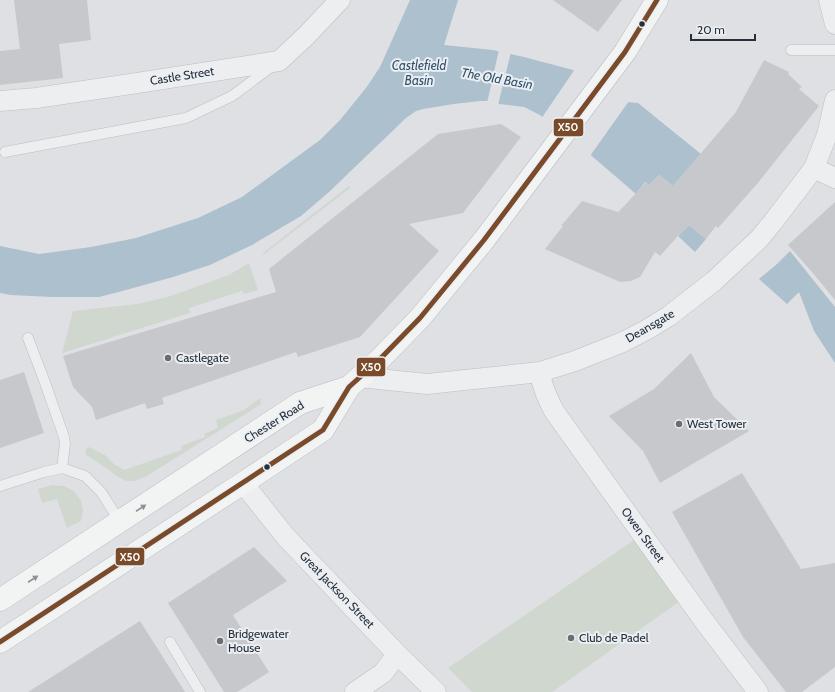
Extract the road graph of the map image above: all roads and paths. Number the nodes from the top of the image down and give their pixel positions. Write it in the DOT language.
graph roads {
  1 [pos="340,0"];
  2 [pos="657,0"];
  3 [pos="829,0"];
  4 [pos="835,24"];
  5 [pos="791,50"];
  6 [pos="835,50"];
  7 [pos="280,61"];
  8 [pos="835,100"];
  9 [pos="0,101"];
  10 [pos="5,152"];
  11 [pos="814,168"];
  12 [pos="835,178"];
  13 [pos="28,338"];
  14 [pos="540,372"];
  15 [pos="354,382"];
  16 [pos="62,468"];
  17 [pos="243,483"];
  18 [pos="0,486"];
  19 [pos="120,522"];
  20 [pos="0,600"];
  21 [pos="0,642"];
  22 [pos="170,642"];
  23 [pos="397,654"];
  24 [pos="200,692"];
  25 [pos="354,692"];
  26 [pos="436,692"];
  27 [pos="758,692"];
  1 -- 7 [label="street"];
  2 -- 15 [label="main road"];
  3 -- 4 [label="street"];
  5 -- 6 [label="lane"];
  7 -- 9 [label="street, Castle Street"];
  7 -- 10 [label="lane"];
  8 -- 11 [label="street, Deansgate"];
  11 -- 12 [label="street"];
  11 -- 14 [label="street, Deansgate"];
  13 -- 16 [label="lane"];
  14 -- 15 [label="street, Deansgate"];
  14 -- 27 [label="street, Owen Street"];
  15 -- 17 [label="main road"];
  19 -- 15 [label="main road, Chester Road, one-way"];
  16 -- 18 [label="lane"];
  16 -- 19 [label="lane"];
  17 -- 21 [label="main road"];
  17 -- 23 [label="street, Great Jackson Street"];
  20 -- 19 [label="main road, Chester Road, one-way"];
  22 -- 24 [label="lane"];
  23 -- 25 [label="street"];
  23 -- 26 [label="street, Great Jackson Street"];
}
